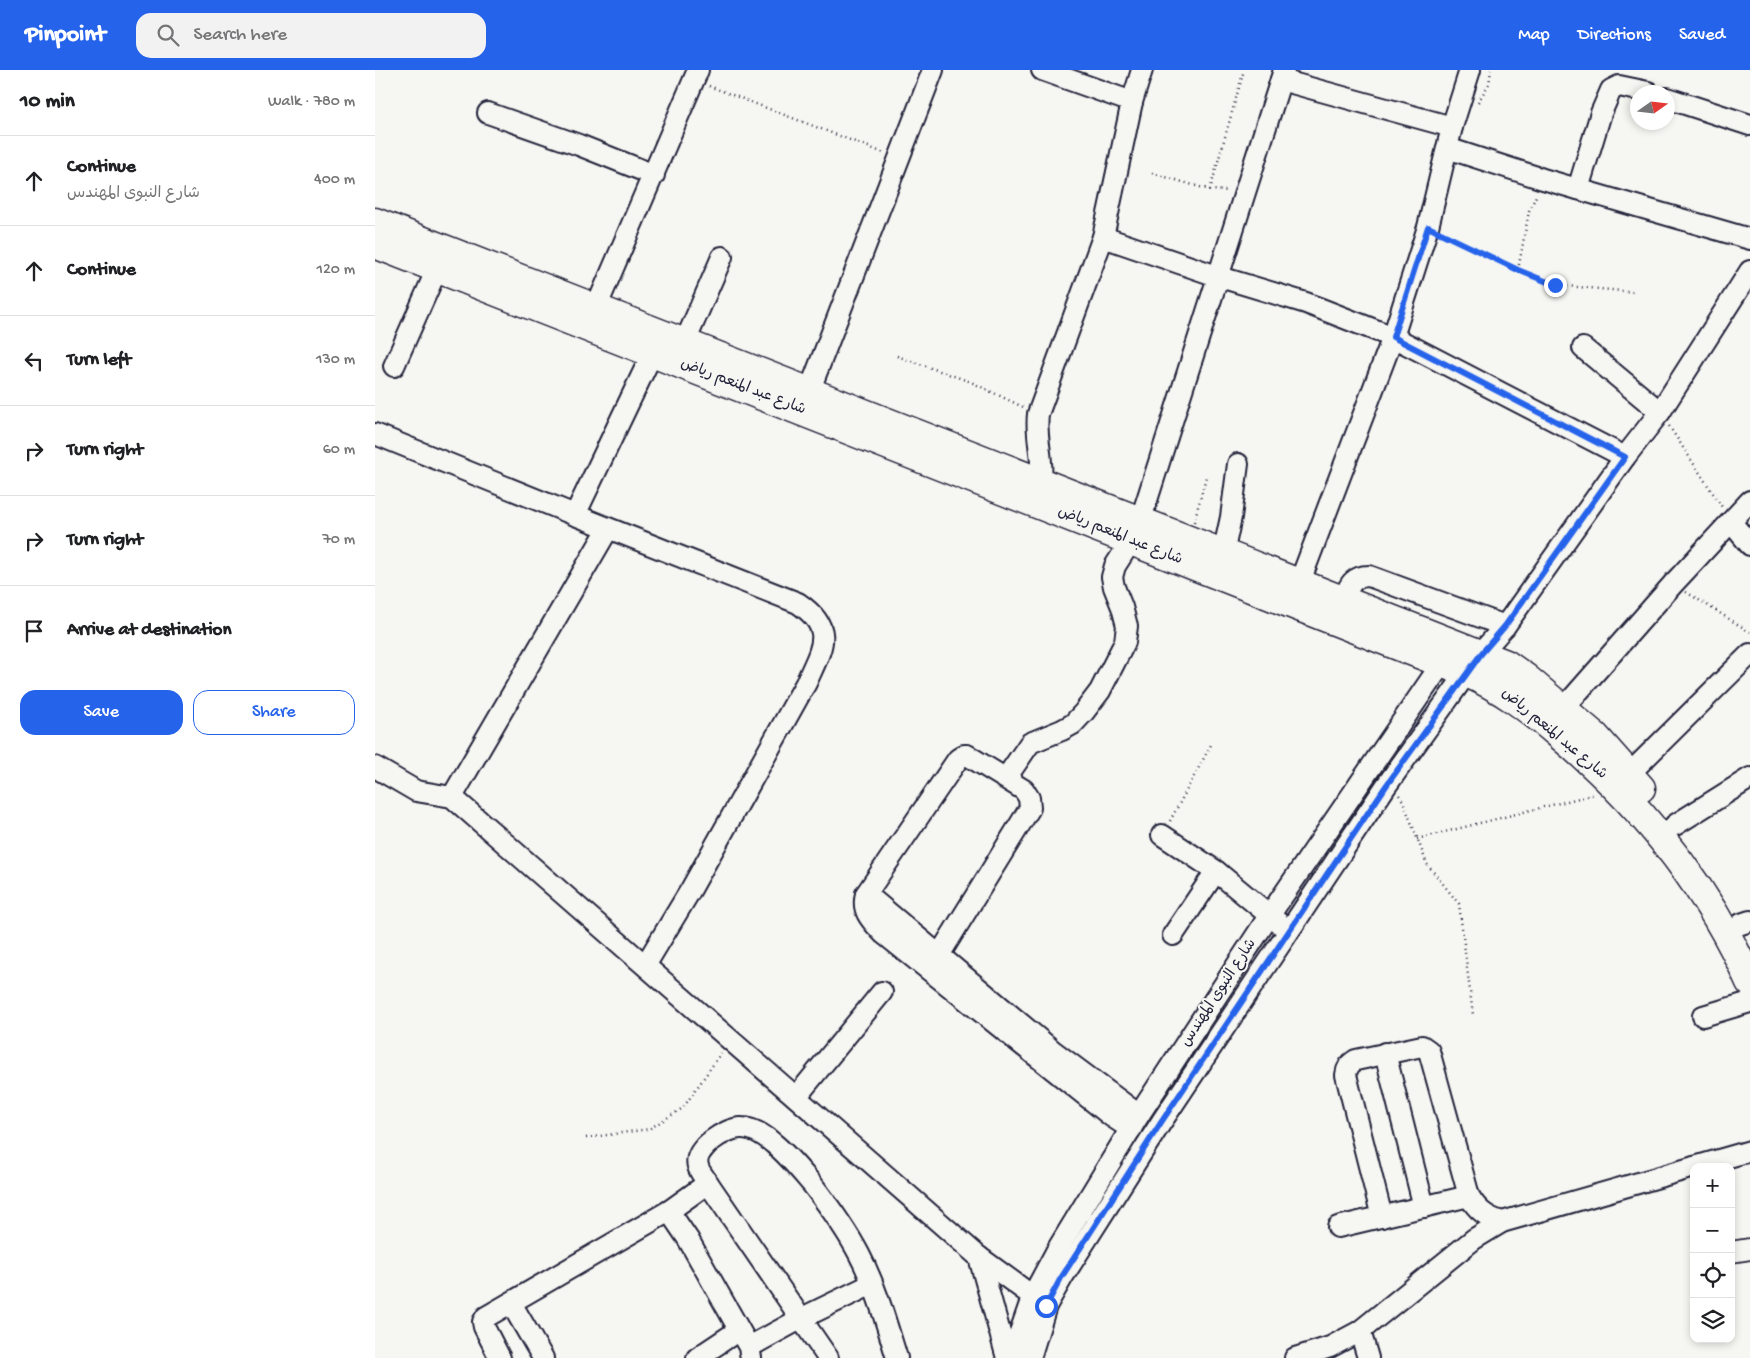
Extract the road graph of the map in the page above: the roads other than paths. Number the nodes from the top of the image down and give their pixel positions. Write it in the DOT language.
graph roads {
  1 [pos="933,70"];
  2 [pos="1041,70"];
  3 [pos="1142,70"];
  4 [pos="1470,70"];
  5 [pos="696,75"];
  6 [pos="1283,75"];
  7 [pos="1630,88"];
  8 [pos="1675,101"];
  9 [pos="1132,102"];
  10 [pos="488,113"];
  11 [pos="1750,125"];
  12 [pos="1451,127"];
  13 [pos="1447,148"];
  14 [pos="654,175"];
  15 [pos="1578,189"];
  16 [pos="375,222"];
  17 [pos="1103,237"];
  18 [pos="1750,239"];
  19 [pos="375,244"];
  20 [pos="722,256"];
  21 [pos="441,259"];
  22 [pos="1750,271"];
  23 [pos="1219,277"];
  24 [pos="596,308"];
  25 [pos="1393,337"];
  26 [pos="667,342"];
  27 [pos="1583,348"];
  28 [pos="394,366"];
  29 [pos="741,376"];
  30 [pos="809,392"];
  31 [pos="1660,412"];
  32 [pos="375,434"];
  33 [pos="1625,457"];
  34 [pos="1238,464"];
  35 [pos="1041,483"];
  36 [pos="1750,501"];
  37 [pos="575,515"];
  38 [pos="1731,522"];
  39 [pos="608,528"];
  40 [pos="1136,531"];
  41 [pos="1750,545"];
  42 [pos="1219,564"];
  43 [pos="1299,584"];
  44 [pos="1343,600"];
  45 [pos="1505,626"];
  46 [pos="1750,654"];
  47 [pos="1462,658"];
  48 [pos="1563,709"];
  49 [pos="375,767"];
  50 [pos="1006,778"];
  51 [pos="1750,778"];
  52 [pos="1623,781"];
  53 [pos="453,798"];
  54 [pos="1675,825"];
  55 [pos="1162,835"];
  56 [pos="1216,871"];
  57 [pos="1269,916"];
  58 [pos="1747,929"];
  59 [pos="1289,932"];
  60 [pos="1173,935"];
  61 [pos="935,963"];
  62 [pos="645,964"];
  63 [pos="1750,982"];
  64 [pos="882,992"];
  65 [pos="1750,1002"];
  66 [pos="1703,1016"];
  67 [pos="1385,1053"];
  68 [pos="797,1096"];
  69 [pos="1138,1118"];
  70 [pos="1162,1121"];
  71 [pos="1750,1151"];
  72 [pos="1708,1163"];
  73 [pos="1690,1168"];
  74 [pos="1099,1180"];
  75 [pos="708,1183"];
  76 [pos="1117,1192"];
  77 [pos="1469,1196"];
  78 [pos="1424,1207"];
  79 [pos="669,1210"];
  80 [pos="1382,1217"];
  81 [pos="1501,1222"];
  82 [pos="1338,1227"];
  83 [pos="1750,1249"];
  84 [pos="1735,1251"];
  85 [pos="979,1256"];
  86 [pos="872,1284"];
  87 [pos="1039,1300"];
  88 [pos="511,1303"];
  89 [pos="802,1318"];
  90 [pos="739,1330"];
  91 [pos="1360,1331"];
  92 [pos="750,1353"];
  93 [pos="500,1358"];
  94 [pos="543,1358"];
  95 [pos="697,1358"];
  96 [pos="828,1358"];
  97 [pos="897,1358"];
  98 [pos="1007,1358"];
  99 [pos="1011,1358"];
  100 [pos="1030,1358"];
  101 [pos="1295,1358"];
  102 [pos="1368,1358"];
  1 -- 30 [label="street"];
  2 -- 9 [label="street"];
  3 -- 9 [label="street"];
  4 -- 12 [label="street"];
  5 -- 14 [label="street"];
  6 -- 12 [label="street"];
  6 -- 23 [label="street"];
  7 -- 15 [label="street"];
  8 -- 11 [label="street"];
  9 -- 17 [label="street"];
  10 -- 14 [label="street"];
  12 -- 13 [label="street"];
  13 -- 15 [label="street"];
  13 -- 25 [label="street"];
  14 -- 24 [label="street"];
  15 -- 18 [label="street"];
  16 -- 21 [label="highway, شارع عبد المنعم رياض"];
  17 -- 23 [label="street"];
  17 -- 35 [label="street"];
  19 -- 21 [label="highway, شارع عبد المنعم رياض"];
  20 -- 26 [label="street"];
  21 -- 24 [label="highway, شارع عبد المنعم رياض"];
  21 -- 26 [label="highway, شارع عبد المنعم رياض"];
  21 -- 28 [label="street"];
  22 -- 31 [label="street"];
  23 -- 25 [label="street"];
  23 -- 40 [label="street"];
  24 -- 26 [label="highway, شارع عبد المنعم رياض"];
  25 -- 33 [label="street"];
  25 -- 43 [label="street"];
  26 -- 29 [label="highway, شارع عبد المنعم رياض"];
  26 -- 37 [label="street"];
  27 -- 31 [label="street"];
  29 -- 30 [label="highway, شارع عبد المنعم رياض"];
  29 -- 40 [label="highway, شارع عبد المنعم رياض"];
  30 -- 35 [label="highway, شارع عبد المنعم رياض"];
  31 -- 33 [label="street"];
  32 -- 37 [label="street"];
  33 -- 45 [label="street"];
  34 -- 42 [label="street"];
  35 -- 40 [label="highway, شارع عبد المنعم رياض"];
  36 -- 38 [label="street"];
  37 -- 39 [label="street"];
  38 -- 41 [label="street"];
  38 -- 48 [label="street"];
  39 -- 53 [label="street"];
  39 -- 62 [label="street"];
  40 -- 42 [label="highway, شارع عبد المنعم رياض"];
  40 -- 42 [label="highway, شارع عبد المنعم رياض"];
  40 -- 50 [label="street"];
  42 -- 43 [label="highway, شارع عبد المنعم رياض"];
  42 -- 47 [label="highway, شارع عبد المنعم رياض"];
  43 -- 44 [label="highway, شارع عبد المنعم رياض"];
  44 -- 45 [label="street"];
  44 -- 47 [label="highway, شارع عبد المنعم رياض"];
  45 -- 47 [label="street"];
  46 -- 52 [label="street"];
  47 -- 48 [label="highway, شارع عبد المنعم رياض"];
  47 -- 52 [label="highway, شارع عبد المنعم رياض"];
  47 -- 57 [label="street, شارع النبوى المهندس"];
  47 -- 59 [label="street, شارع النبوى المهندس"];
  48 -- 52 [label="highway, شارع عبد المنعم رياض"];
  49 -- 53 [label="street"];
  50 -- 61 [label="street"];
  50 -- 61 [label="street"];
  51 -- 54 [label="street"];
  52 -- 54 [label="highway, شارع عبد المنعم رياض"];
  52 -- 63 [label="highway, شارع عبد المنعم رياض"];
  53 -- 62 [label="street"];
  54 -- 58 [label="highway, شارع عبد المنعم رياض"];
  55 -- 56 [label="street"];
  56 -- 57 [label="street"];
  56 -- 60 [label="street"];
  57 -- 59 [label="street"];
  57 -- 69 [label="street, شارع النبوى المهندس"];
  59 -- 70 [label="street, شارع النبوى المهندس"];
  61 -- 69 [label="street"];
  62 -- 68 [label="street"];
  64 -- 68 [label="street"];
  65 -- 66 [label="street"];
  67 -- 77 [label="street"];
  67 -- 78 [label="street"];
  67 -- 80 [label="street"];
  68 -- 85 [label="street"];
  69 -- 70 [label="street"];
  69 -- 74 [label="street, شارع النبوى المهندس"];
  70 -- 76 [label="street, شارع النبوى المهندس"];
  71 -- 72 [label="street"];
  73 -- 81 [label="street"];
  74 -- 76 [label="street"];
  74 -- 87 [label="street, شارع النبوى المهندس"];
  75 -- 79 [label="street"];
  75 -- 86 [label="street"];
  75 -- 89 [label="street"];
  76 -- 87 [label="street, شارع النبوى المهندس"];
  77 -- 78 [label="street"];
  77 -- 81 [label="street"];
  78 -- 80 [label="street"];
  79 -- 88 [label="street"];
  79 -- 90 [label="street"];
  80 -- 82 [label="street"];
  81 -- 91 [label="street"];
  83 -- 84 [label="street"];
  85 -- 87 [label="street"];
  85 -- 98 [label="street"];
  86 -- 89 [label="street"];
  86 -- 97 [label="street"];
  87 -- 99 [label="street, شارع النبوى المهندس"];
  87 -- 100 [label="street, شارع النبوى المهندس"];
  88 -- 93 [label="street"];
  88 -- 94 [label="street"];
  89 -- 92 [label="street"];
  89 -- 96 [label="street"];
  90 -- 92 [label="street"];
  90 -- 95 [label="street"];
  91 -- 101 [label="street"];
  91 -- 102 [label="street"];
}
